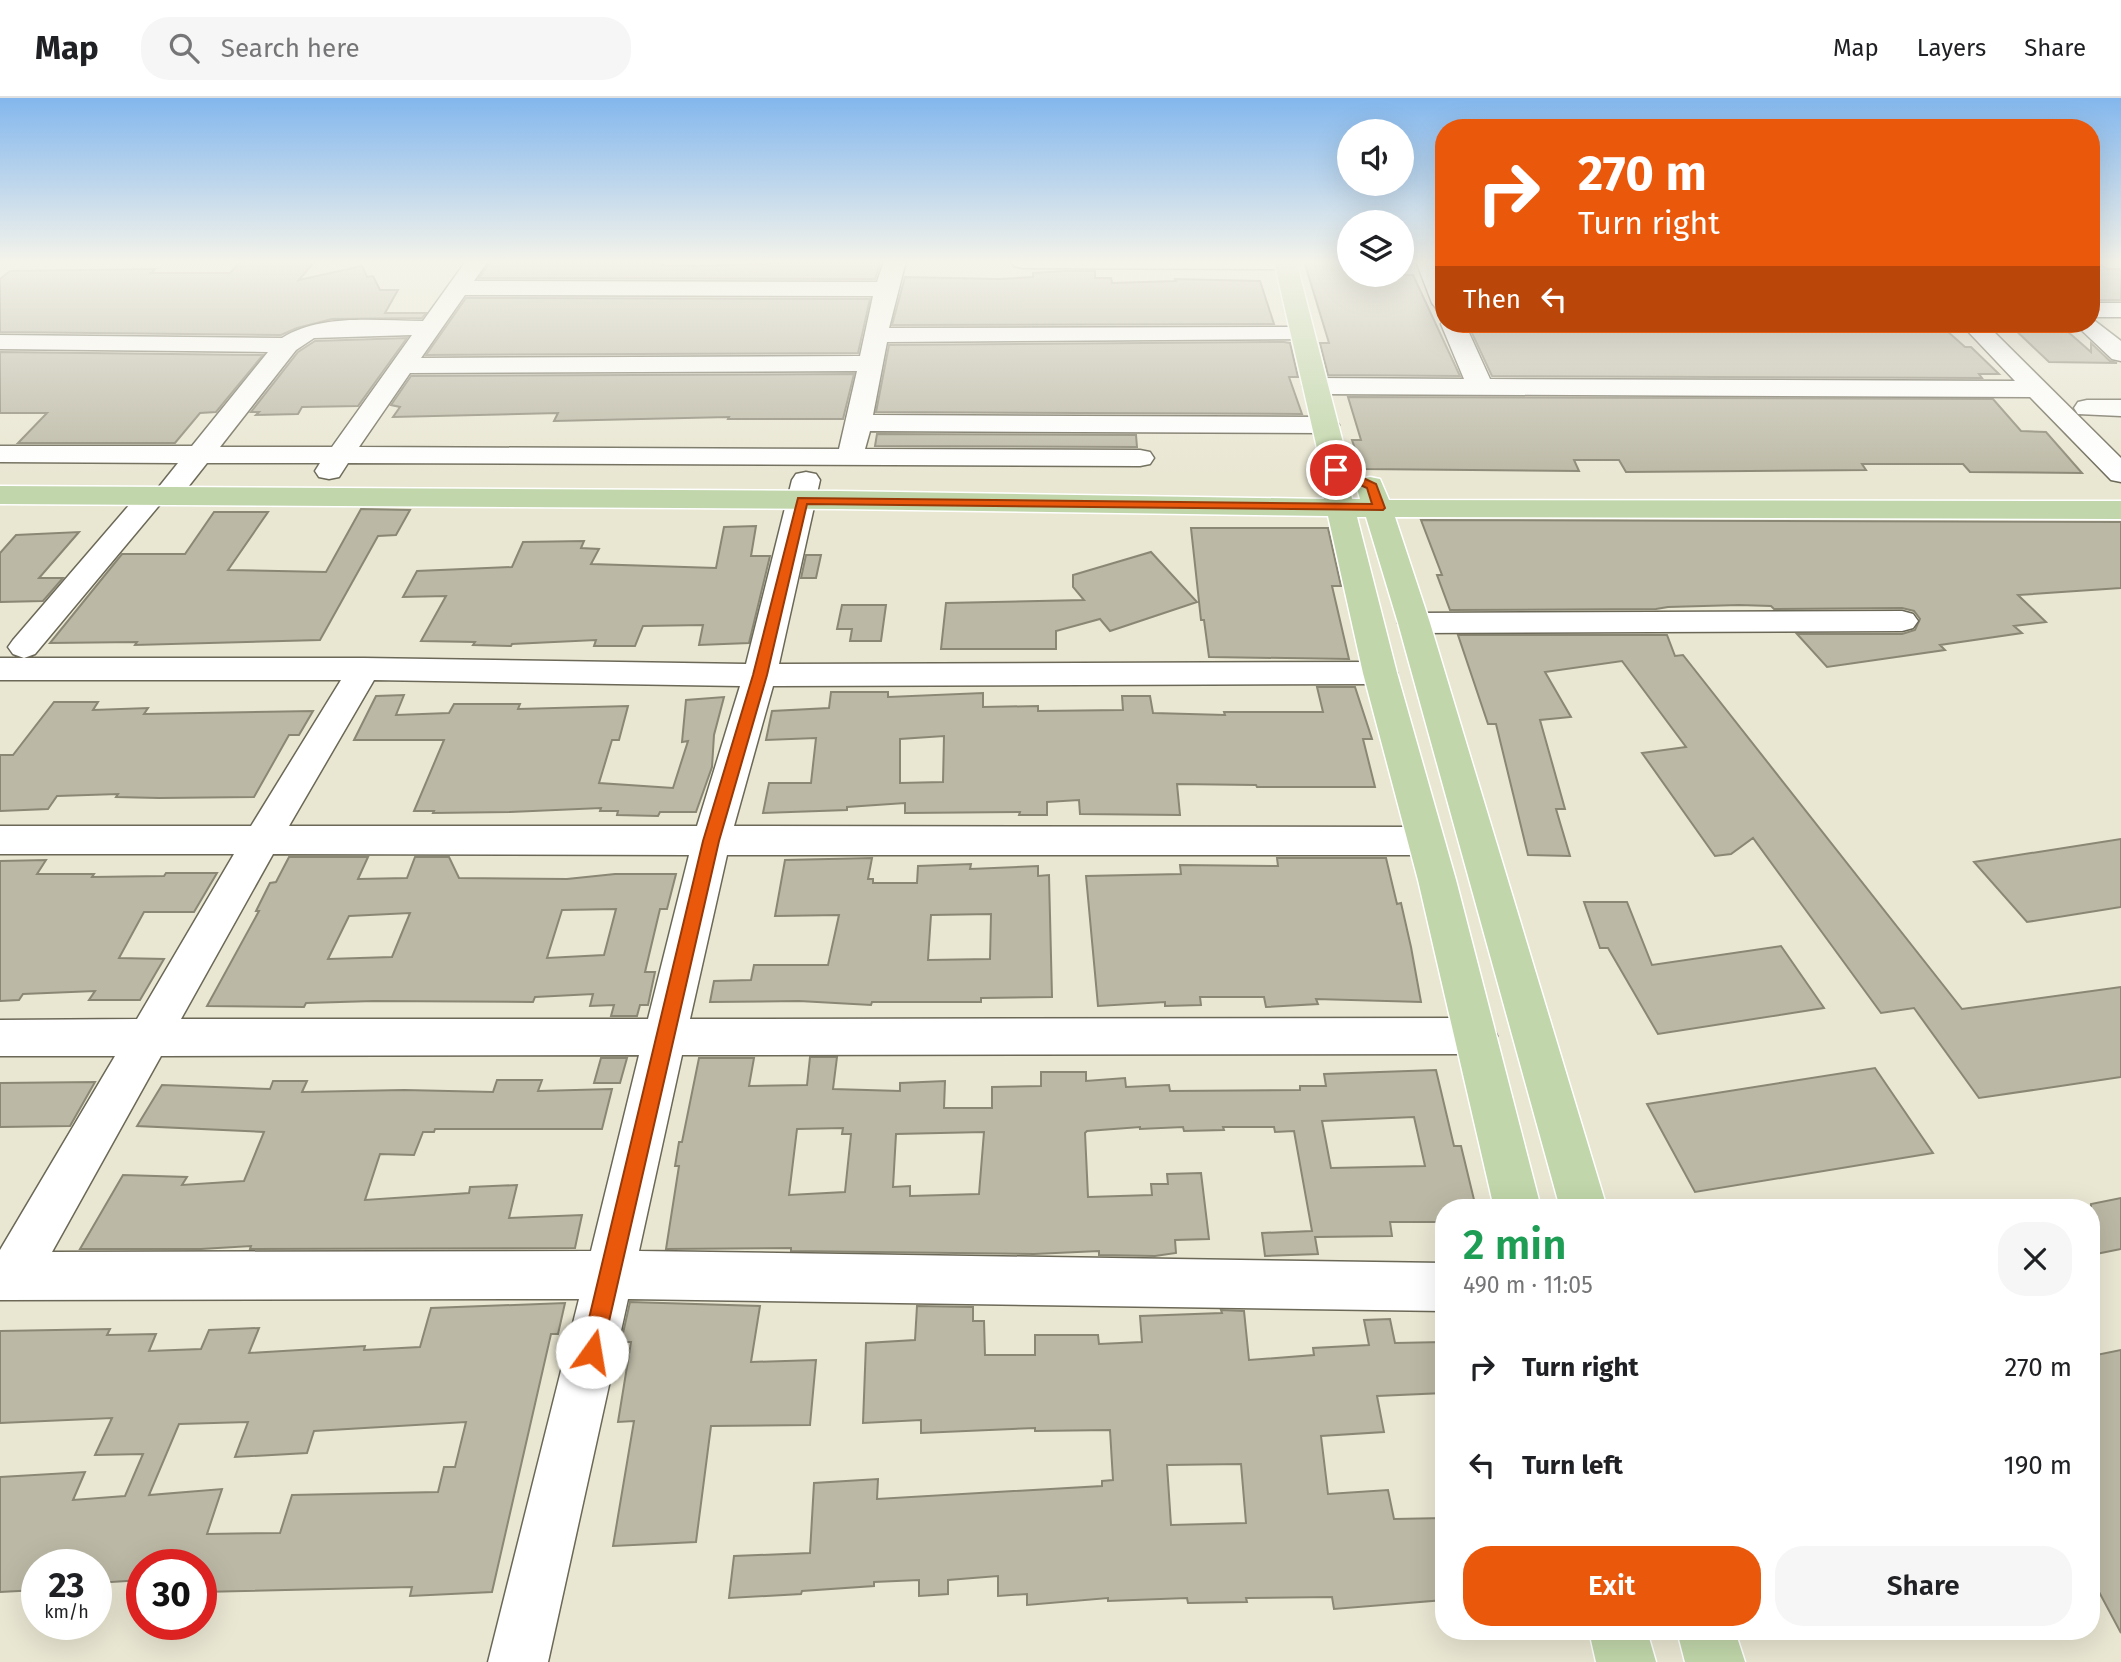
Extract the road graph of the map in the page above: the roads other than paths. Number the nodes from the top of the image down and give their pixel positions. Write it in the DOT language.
graph roads {
  1 [pos="304,334"];
  2 [pos="425,334"];
  3 [pos="1302,334"];
  4 [pos="1457,334"];
  5 [pos="1983,334"];
  6 [pos="2011,334"];
  7 [pos="2098,334"];
  8 [pos="878,335"];
  9 [pos="0,342"];
  10 [pos="287,345"];
  11 [pos="2121,354"];
  12 [pos="871,363"];
  13 [pos="402,366"];
  14 [pos="1316,386"];
  15 [pos="1480,386"];
  16 [pos="2037,389"];
  17 [pos="2087,408"];
  18 [pos="2121,408"];
  19 [pos="859,423"];
  20 [pos="1326,425"];
  21 [pos="2121,442"];
  22 [pos="0,454"];
  23 [pos="1140,458"];
  24 [pos="332,466"];
  25 [pos="0,474"];
  26 [pos="2121,474"];
  27 [pos="825,479"];
  28 [pos="176,480"];
  29 [pos="1337,488"];
  30 [pos="2121,490"];
  31 [pos="0,495"];
  32 [pos="1375,497"];
  33 [pos="2121,510"];
  34 [pos="1902,621"];
  35 [pos="1414,624"];
  36 [pos="24,647"];
  37 [pos="0,669"];
  38 [pos="363,669"];
  39 [pos="1380,673"];
  40 [pos="760,675"];
  41 [pos="0,840"];
  42 [pos="262,840"];
  43 [pos="711,841"];
  44 [pos="1425,841"];
  45 [pos="1476,1036"];
  46 [pos="0,1038"];
  47 [pos="666,1038"];
  48 [pos="148,1039"];
  49 [pos="1516,1199"];
  50 [pos="1581,1199"];
  51 [pos="610,1275"];
  52 [pos="6,1276"];
  53 [pos="1435,1287"];
  54 [pos="1620,1640"];
  55 [pos="1709,1640"];
  56 [pos="518,1662"];
  57 [pos="1626,1662"];
  58 [pos="1715,1662"];
  1 -- 10 [label="street"];
  2 -- 13 [label="street"];
  3 -- 8 [label="street"];
  3 -- 14 [label="main road"];
  4 -- 15 [label="street"];
  5 -- 16 [label="street"];
  6 -- 17 [label="street"];
  7 -- 11 [label="street"];
  8 -- 12 [label="street"];
  9 -- 10 [label="street"];
  10 -- 28 [label="street"];
  12 -- 13 [label="street"];
  12 -- 19 [label="street"];
  13 -- 24 [label="street"];
  14 -- 15 [label="street"];
  14 -- 20 [label="main road"];
  15 -- 16 [label="street"];
  16 -- 26 [label="street"];
  17 -- 18 [label="street"];
  17 -- 21 [label="street"];
  19 -- 20 [label="street"];
  19 -- 27 [label="street"];
  20 -- 29 [label="main road"];
  22 -- 28 [label="street"];
  23 -- 27 [label="street"];
  24 -- 27 [label="main road"];
  24 -- 27 [label="street"];
  24 -- 28 [label="main road"];
  25 -- 28 [label="main road"];
  27 -- 28 [label="main road"];
  27 -- 29 [label="main road"];
  27 -- 29 [label="main road"];
  27 -- 40 [label="street"];
  28 -- 31 [label="main road"];
  28 -- 36 [label="street"];
  29 -- 32 [label="main road"];
  29 -- 39 [label="main road"];
  30 -- 32 [label="main road"];
  32 -- 33 [label="main road"];
  32 -- 35 [label="main road"];
  34 -- 35 [label="street"];
  35 -- 50 [label="main road"];
  37 -- 38 [label="street"];
  38 -- 40 [label="street"];
  38 -- 42 [label="street"];
  39 -- 40 [label="street"];
  39 -- 44 [label="main road"];
  40 -- 43 [label="street"];
  41 -- 42 [label="street"];
  42 -- 43 [label="street"];
  42 -- 48 [label="street"];
  43 -- 44 [label="street"];
  43 -- 47 [label="street"];
  44 -- 45 [label="main road"];
  45 -- 47 [label="street"];
  45 -- 49 [label="main road"];
  46 -- 48 [label="street"];
  47 -- 48 [label="street"];
  47 -- 51 [label="street"];
  48 -- 52 [label="street"];
  51 -- 52 [label="street"];
  51 -- 53 [label="street"];
  51 -- 56 [label="street"];
  54 -- 57 [label="main road"];
  55 -- 58 [label="main road"];
}
